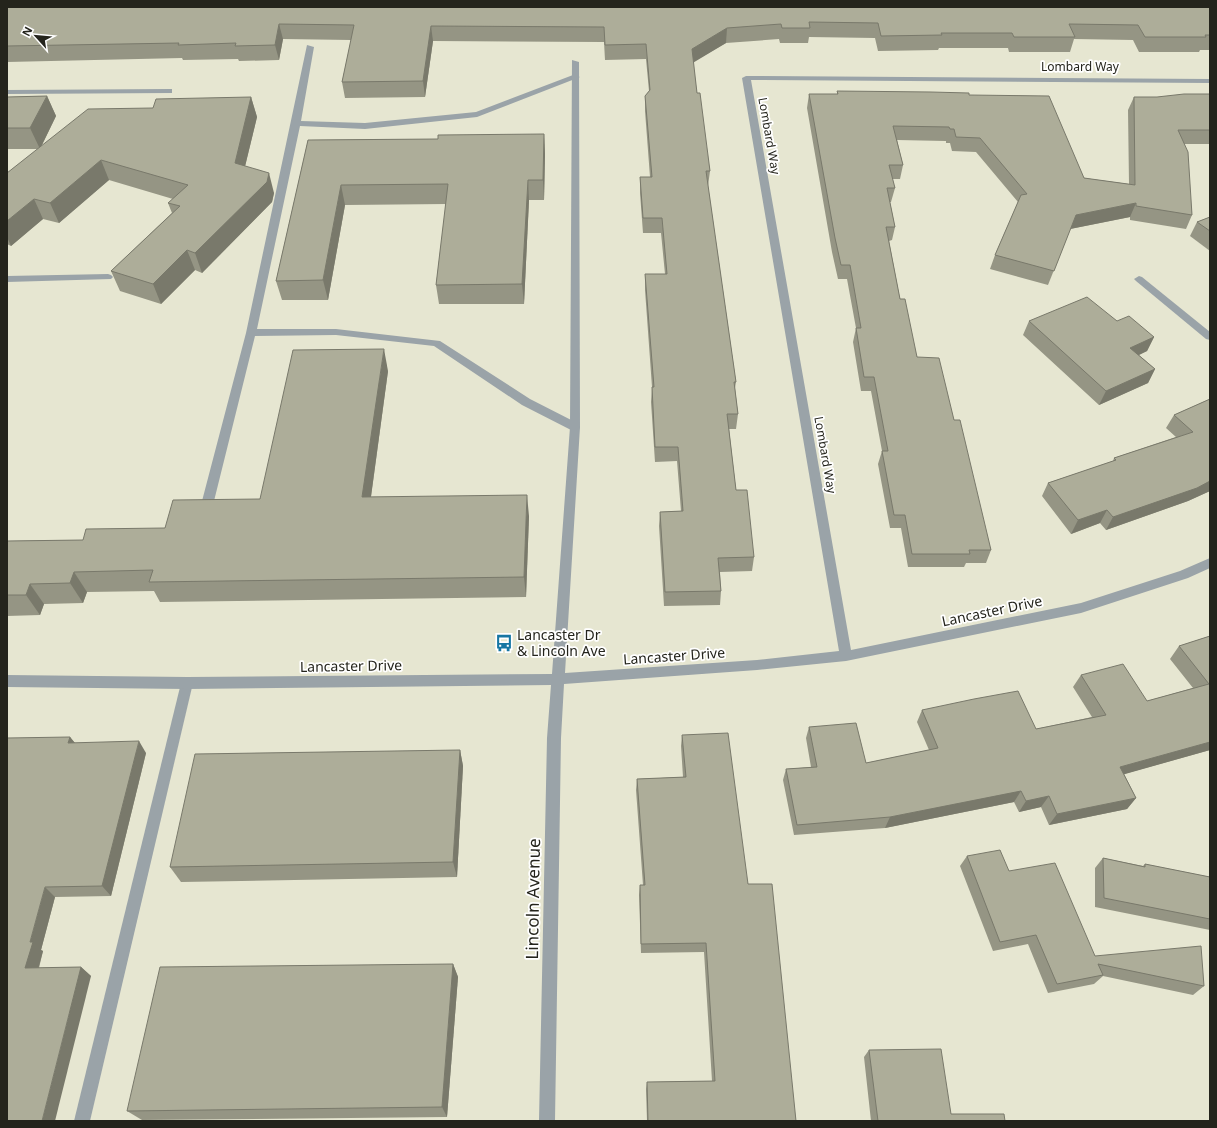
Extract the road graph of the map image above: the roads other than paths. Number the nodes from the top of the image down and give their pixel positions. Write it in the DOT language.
graph roads {
  1 [pos="310,47"];
  2 [pos="575,62"];
  3 [pos="576,77"];
  4 [pos="1210,81"];
  5 [pos="169,91"];
  6 [pos="7,92"];
  7 [pos="296,123"];
  8 [pos="108,277"];
  9 [pos="1139,278"];
  10 [pos="7,279"];
  11 [pos="251,333"];
  12 [pos="1210,338"];
  13 [pos="575,427"];
  14 [pos="208,501"];
  15 [pos="1210,563"];
  16 [pos="846,656"];
  17 [pos="558,679"];
  18 [pos="7,681"];
  19 [pos="187,683"];
  20 [pos="82,1121"];
  21 [pos="547,1121"];
  1 -- 7 [label="street"];
  2 -- 3 [label="street, Lincoln Avenue"];
  3 -- 7 [label="street"];
  3 -- 13 [label="street, Lincoln Avenue"];
  4 -- 16 [label="street, Lombard Way"];
  5 -- 6 [label="street"];
  7 -- 11 [label="street"];
  8 -- 10 [label="street"];
  9 -- 12 [label="street"];
  11 -- 13 [label="street"];
  11 -- 14 [label="street"];
  13 -- 17 [label="street, Lincoln Avenue"];
  15 -- 16 [label="street, Lancaster Drive"];
  16 -- 17 [label="street, Lancaster Drive"];
  17 -- 19 [label="street, Lancaster Drive"];
  17 -- 21 [label="street, Lincoln Avenue"];
  18 -- 19 [label="street, Lancaster Drive"];
  19 -- 20 [label="street"];
}
